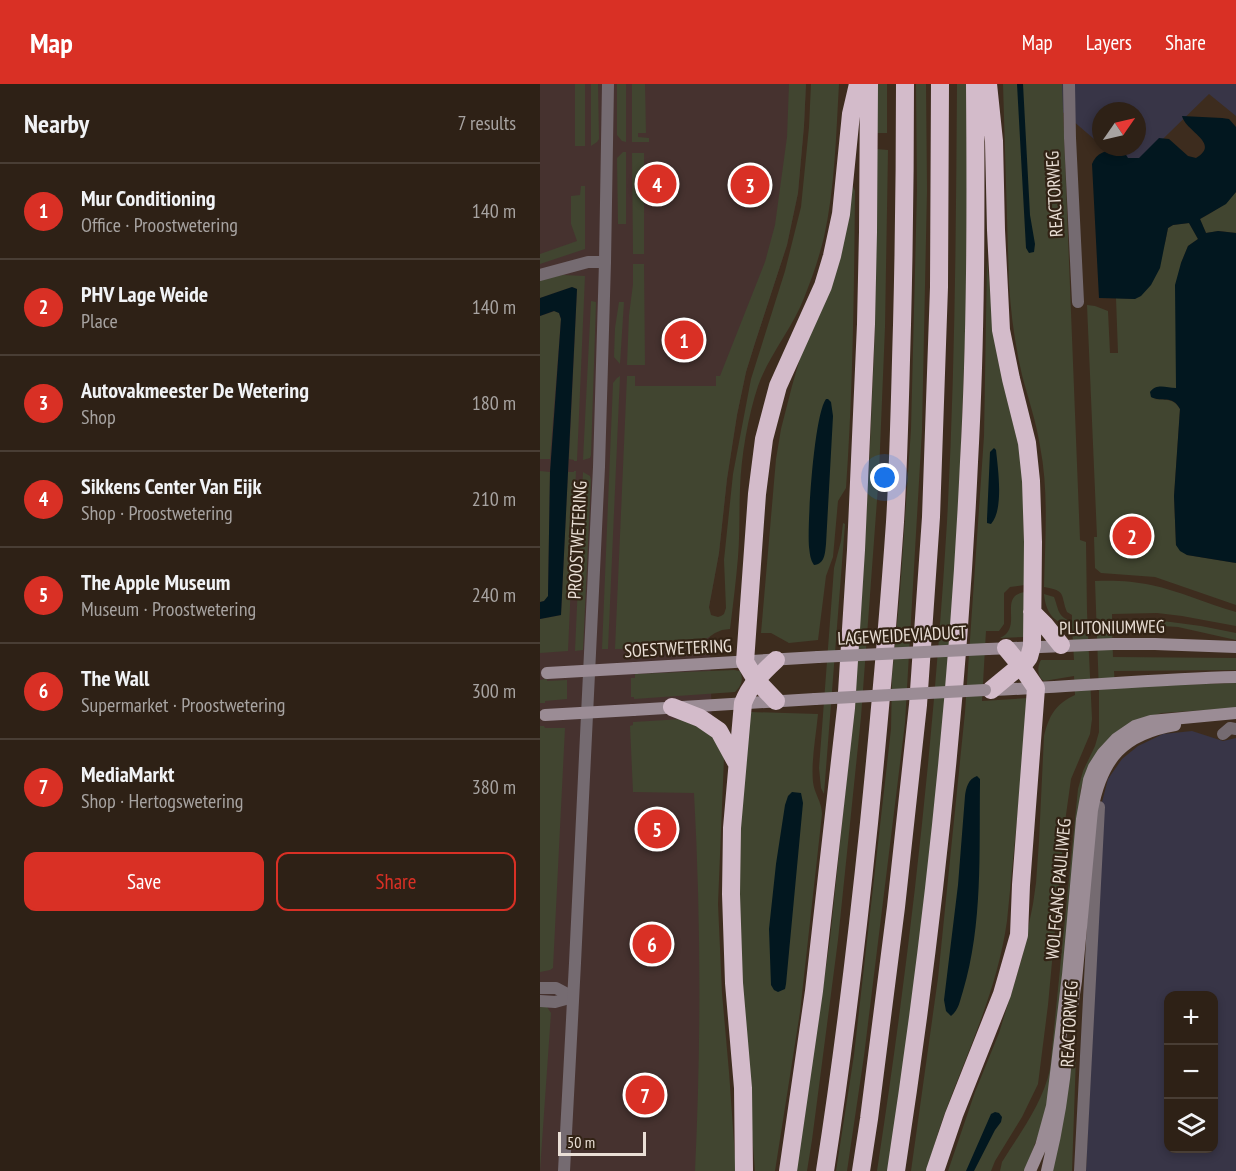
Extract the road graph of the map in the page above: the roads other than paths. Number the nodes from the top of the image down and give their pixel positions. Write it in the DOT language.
graph roads {
  1 [pos="608,84"];
  2 [pos="858,84"];
  3 [pos="869,84"];
  4 [pos="905,84"];
  5 [pos="940,84"];
  6 [pos="975,84"];
  7 [pos="988,84"];
  8 [pos="1069,84"];
  9 [pos="605,262"];
  10 [pos="540,275"];
  11 [pos="1078,302"];
  12 [pos="1032,612"];
  13 [pos="1067,645"];
  14 [pos="1032,646"];
  15 [pos="1236,647"];
  16 [pos="997,649"];
  17 [pos="818,657"];
  18 [pos="776,660"];
  19 [pos="744,662"];
  20 [pos="1022,666"];
  21 [pos="543,673"];
  22 [pos="1236,677"];
  23 [pos="756,680"];
  24 [pos="1036,688"];
  25 [pos="988,690"];
  26 [pos="776,701"];
  27 [pos="743,703"];
  28 [pos="672,707"];
  29 [pos="1236,713"];
  30 [pos="542,715"];
  31 [pos="1236,720"];
  32 [pos="1236,729"];
  33 [pos="1223,734"];
  34 [pos="737,764"];
  35 [pos="1099,807"];
  36 [pos="540,988"];
  37 [pos="573,997"];
  38 [pos="540,1001"];
  39 [pos="564,1171"];
  40 [pos="744,1171"];
  41 [pos="788,1171"];
  42 [pos="825,1171"];
  43 [pos="861,1171"];
  44 [pos="896,1171"];
  45 [pos="935,1171"];
  46 [pos="1030,1171"];
  47 [pos="1047,1171"];
  48 [pos="1080,1171"];
  1 -- 9 [label="street, PROOSTWETERING"];
  2 -- 19 [label="highway"];
  3 -- 41 [label="highway"];
  4 -- 42 [label="highway"];
  5 -- 43 [label="highway"];
  6 -- 44 [label="highway"];
  7 -- 12 [label="highway"];
  8 -- 11 [label="street, REACTORWEG"];
  9 -- 10 [label="street"];
  9 -- 37 [label="street, PROOSTWETERING"];
  12 -- 13 [label="highway"];
  12 -- 14 [label="highway"];
  13 -- 14 [label="main road, PLUTONIUMWEG"];
  13 -- 15 [label="main road, PLUTONIUMWEG"];
  14 -- 16 [label="main road, PLUTONIUMWEG"];
  14 -- 20 [label="highway"];
  16 -- 17 [label="main road, LAGEWEIDEVIADUCT, bridge"];
  16 -- 20 [label="highway"];
  17 -- 18 [label="main road, SOESTWETERING"];
  18 -- 19 [label="main road, SOESTWETERING"];
  18 -- 23 [label="highway"];
  19 -- 21 [label="main road, SOESTWETERING, bridge"];
  19 -- 23 [label="highway"];
  20 -- 24 [label="highway"];
  20 -- 25 [label="highway"];
  22 -- 24 [label="main road"];
  23 -- 26 [label="highway"];
  23 -- 27 [label="highway"];
  24 -- 25 [label="main road"];
  24 -- 45 [label="highway"];
  25 -- 26 [label="main road, bridge"];
  26 -- 27 [label="main road"];
  27 -- 28 [label="main road"];
  27 -- 34 [label="highway"];
  28 -- 30 [label="main road, bridge"];
  28 -- 34 [label="highway"];
  29 -- 46 [label="main road, WOLFGANG PAULIWEG"];
  31 -- 47 [label="main road, WOLFGANG PAULIWEG"];
  32 -- 33 [label="street"];
  34 -- 40 [label="highway"];
  35 -- 48 [label="street, REACTORWEG"];
  36 -- 37 [label="street"];
  37 -- 38 [label="street"];
  37 -- 39 [label="street, PROOSTWETERING"];
}
